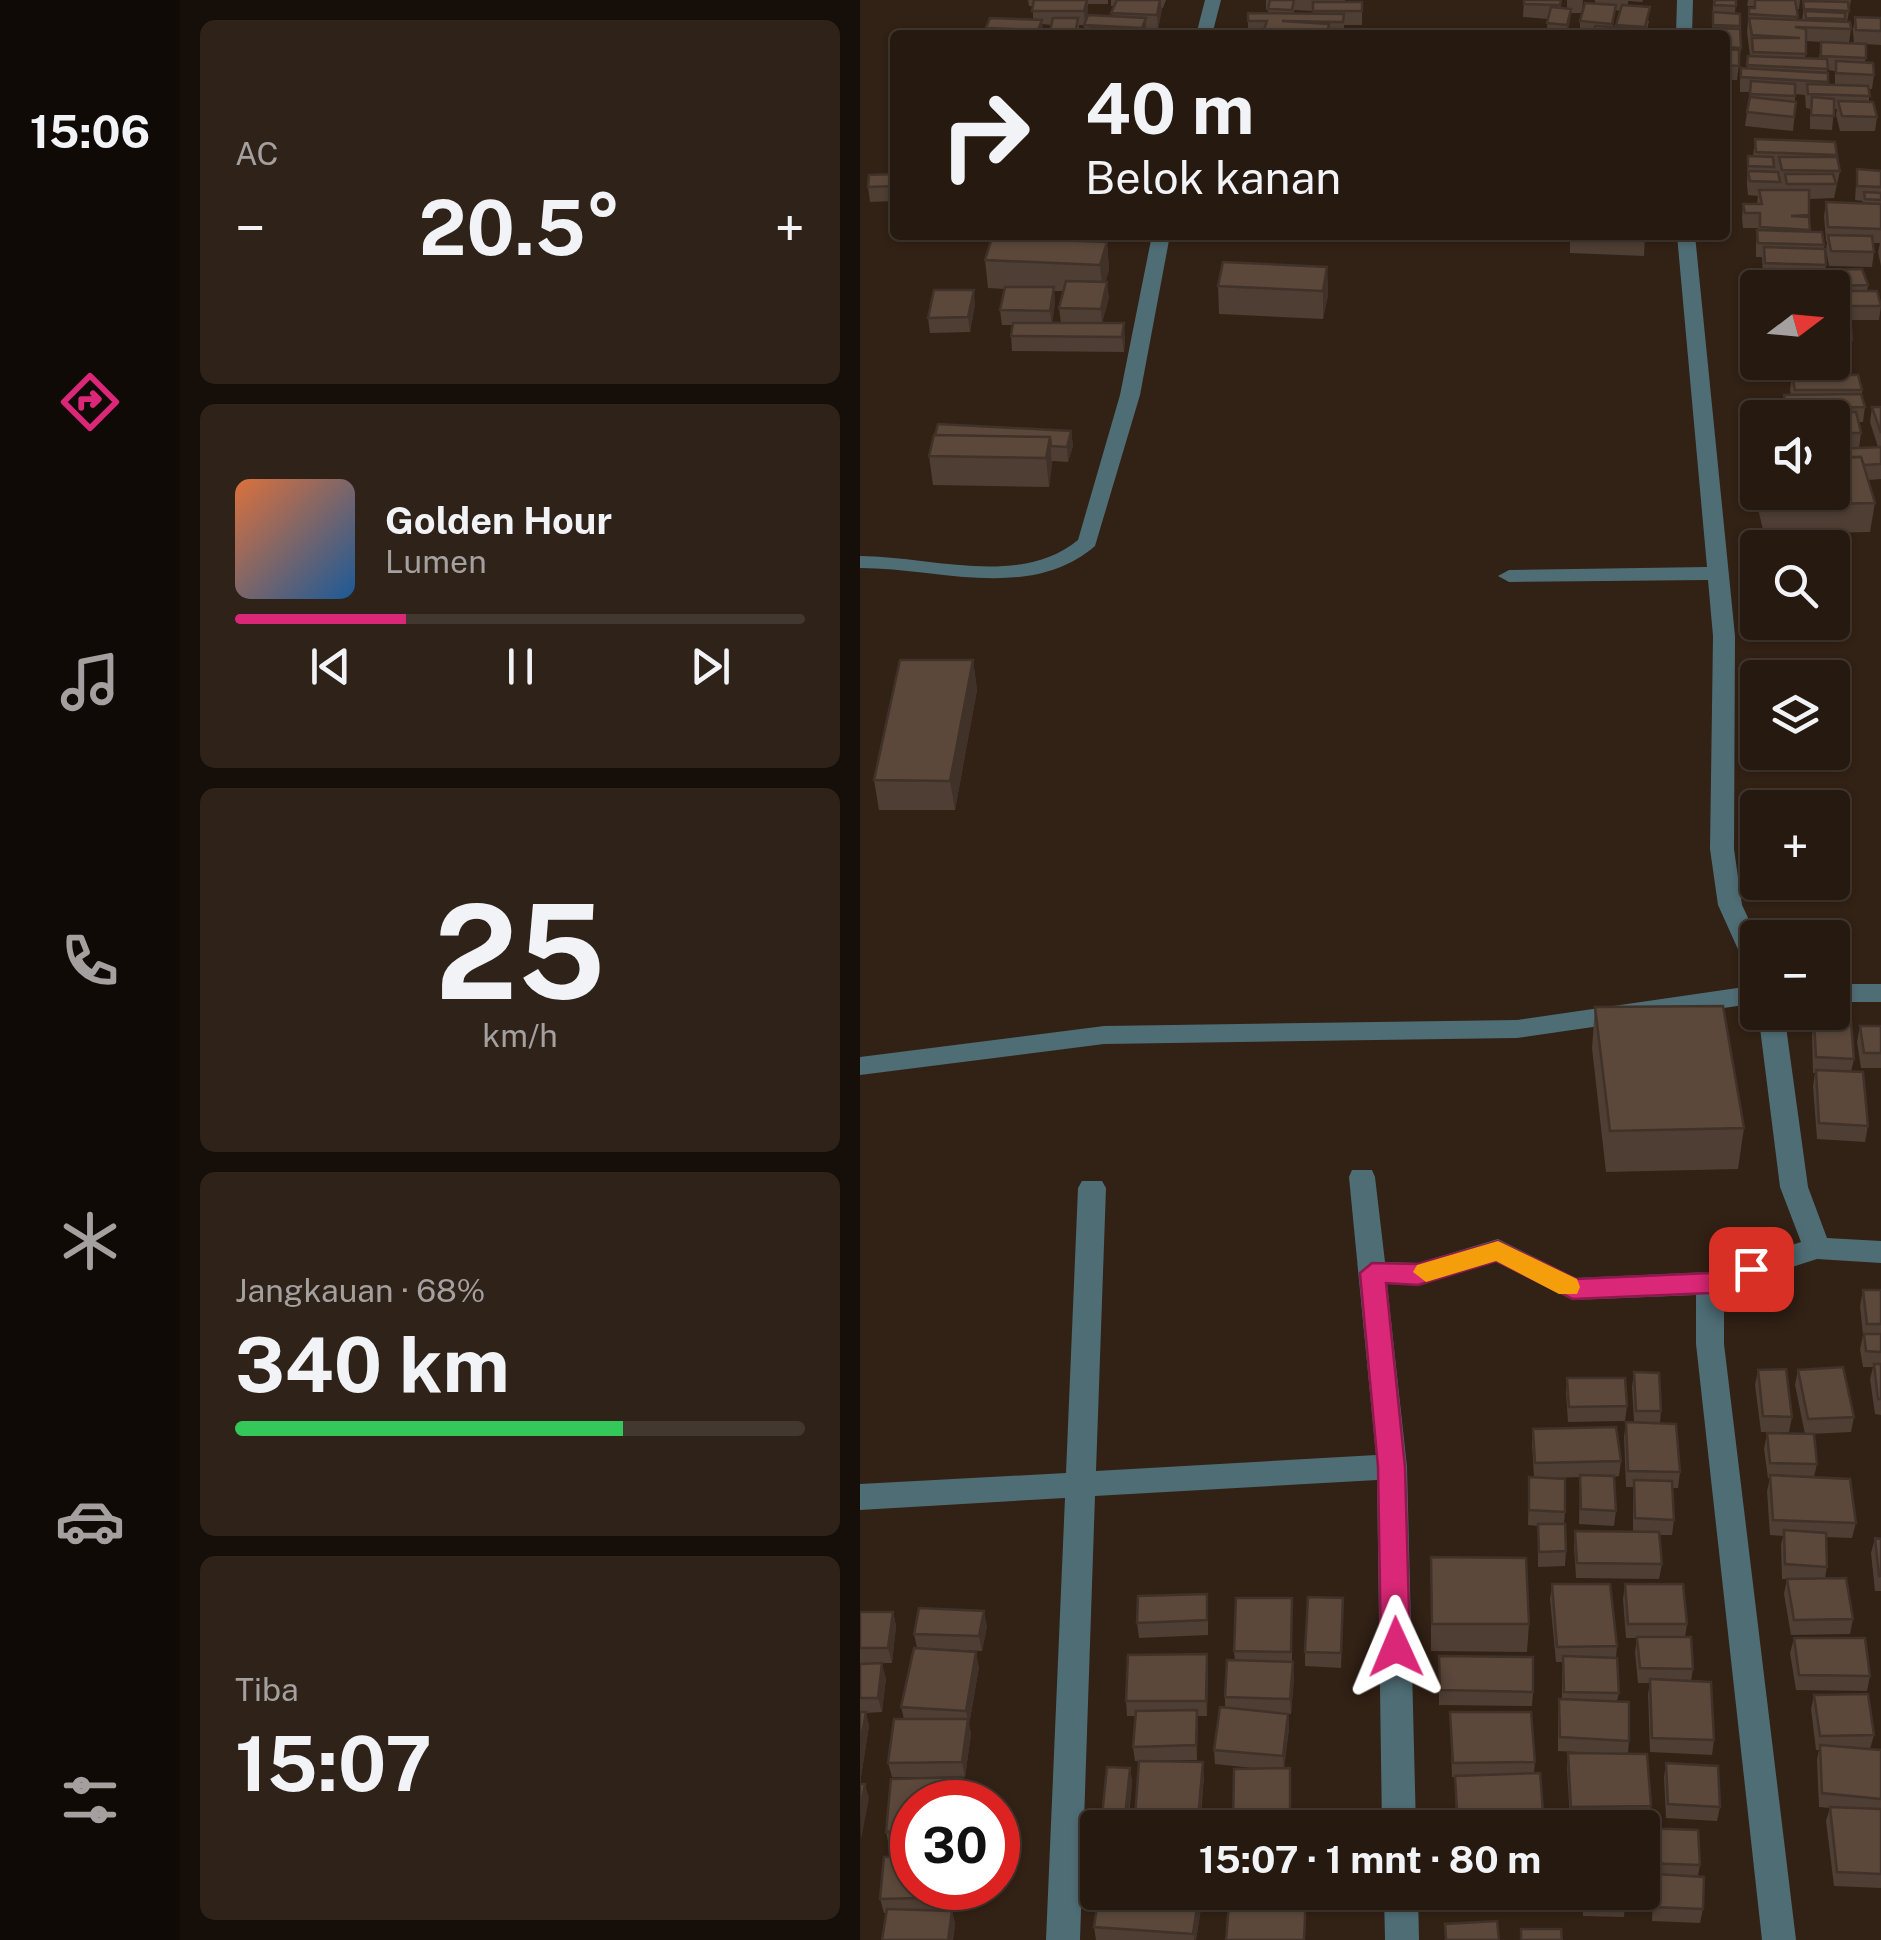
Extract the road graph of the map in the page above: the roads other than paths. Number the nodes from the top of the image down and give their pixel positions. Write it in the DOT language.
graph roads {
  1 [pos="1213,0"];
  2 [pos="1685,0"];
  3 [pos="1205,30"];
  4 [pos="1684,30"];
  5 [pos="1160,240"];
  6 [pos="1686,240"];
  7 [pos="860,562"];
  8 [pos="1719,573"];
  9 [pos="1509,576"];
  10 [pos="1740,928"];
  11 [pos="1850,993"];
  12 [pos="1881,993"];
  13 [pos="1740,997"];
  14 [pos="1773,1030"];
  15 [pos="860,1066"];
  16 [pos="1362,1178"];
  17 [pos="1092,1188"];
  18 [pos="1817,1248"];
  19 [pos="1881,1252"];
  20 [pos="1372,1273"];
  21 [pos="1710,1283"];
  22 [pos="1392,1467"];
  23 [pos="1077,1482"];
  24 [pos="860,1497"];
  25 [pos="1399,1810"];
  26 [pos="1401,1910"];
  27 [pos="1062,1940"];
  28 [pos="1402,1940"];
  29 [pos="1779,1940"];
  1 -- 3 [label="street"];
  2 -- 4 [label="street"];
  5 -- 7 [label="street"];
  6 -- 8 [label="street"];
  8 -- 9 [label="street"];
  8 -- 10 [label="street"];
  11 -- 12 [label="street"];
  13 -- 15 [label="street"];
  14 -- 18 [label="street"];
  16 -- 20 [label="street"];
  17 -- 23 [label="street"];
  18 -- 19 [label="street"];
  18 -- 21 [label="street"];
  20 -- 21 [label="street"];
  20 -- 22 [label="street"];
  21 -- 29 [label="street"];
  22 -- 23 [label="street"];
  22 -- 25 [label="street"];
  23 -- 24 [label="street"];
  23 -- 27 [label="street"];
  26 -- 28 [label="street"];
}
